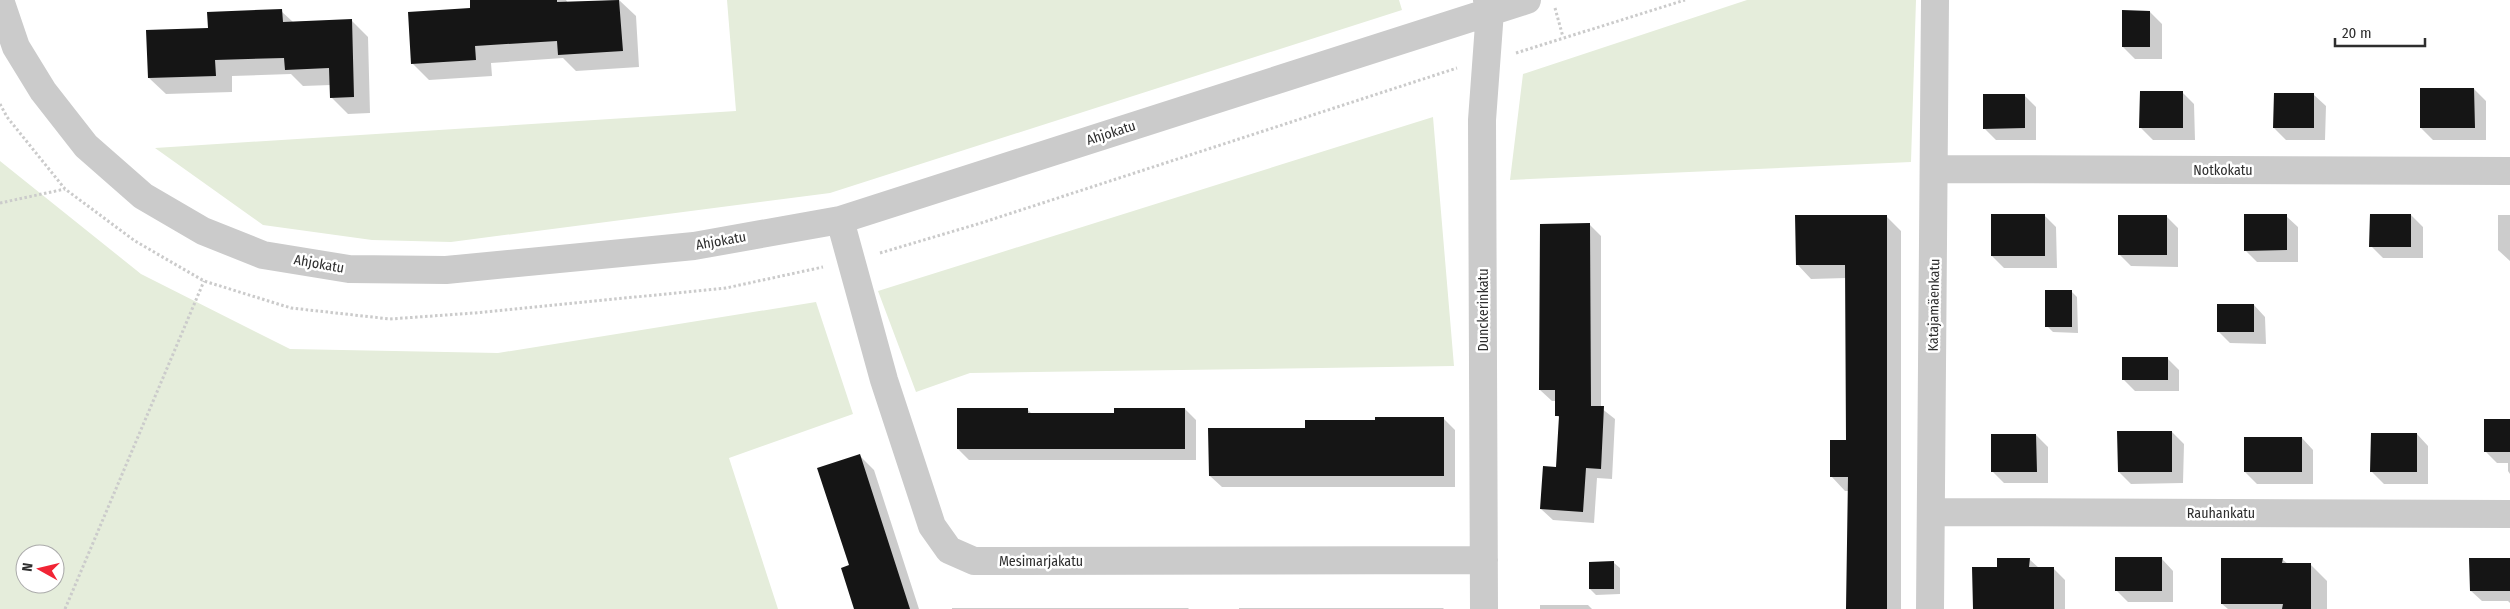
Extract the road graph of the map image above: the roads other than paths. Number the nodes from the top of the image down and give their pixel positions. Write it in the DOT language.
graph roads {
  1 [pos="0,0"];
  2 [pos="1527,0"];
  3 [pos="1935,0"];
  4 [pos="1489,6"];
  5 [pos="1935,169"];
  6 [pos="2510,171"];
  7 [pos="840,220"];
  8 [pos="1931,512"];
  9 [pos="2510,514"];
  10 [pos="1484,560"];
  11 [pos="1484,609"];
  12 [pos="1930,609"];
  1 -- 7 [label="street, Ahjokatu"];
  2 -- 4 [label="street, Ahjokatu"];
  3 -- 5 [label="street, Katajamäenkatu"];
  4 -- 7 [label="street, Ahjokatu"];
  4 -- 10 [label="street, Dunckerinkatu"];
  5 -- 6 [label="street, Notkokatu"];
  5 -- 8 [label="street, Katajamäenkatu"];
  7 -- 10 [label="street, Mesimarjakatu"];
  8 -- 9 [label="street, Rauhankatu"];
  8 -- 12 [label="street, Katajamäenkatu"];
  10 -- 11 [label="street, Dunckerinkatu"];
}
